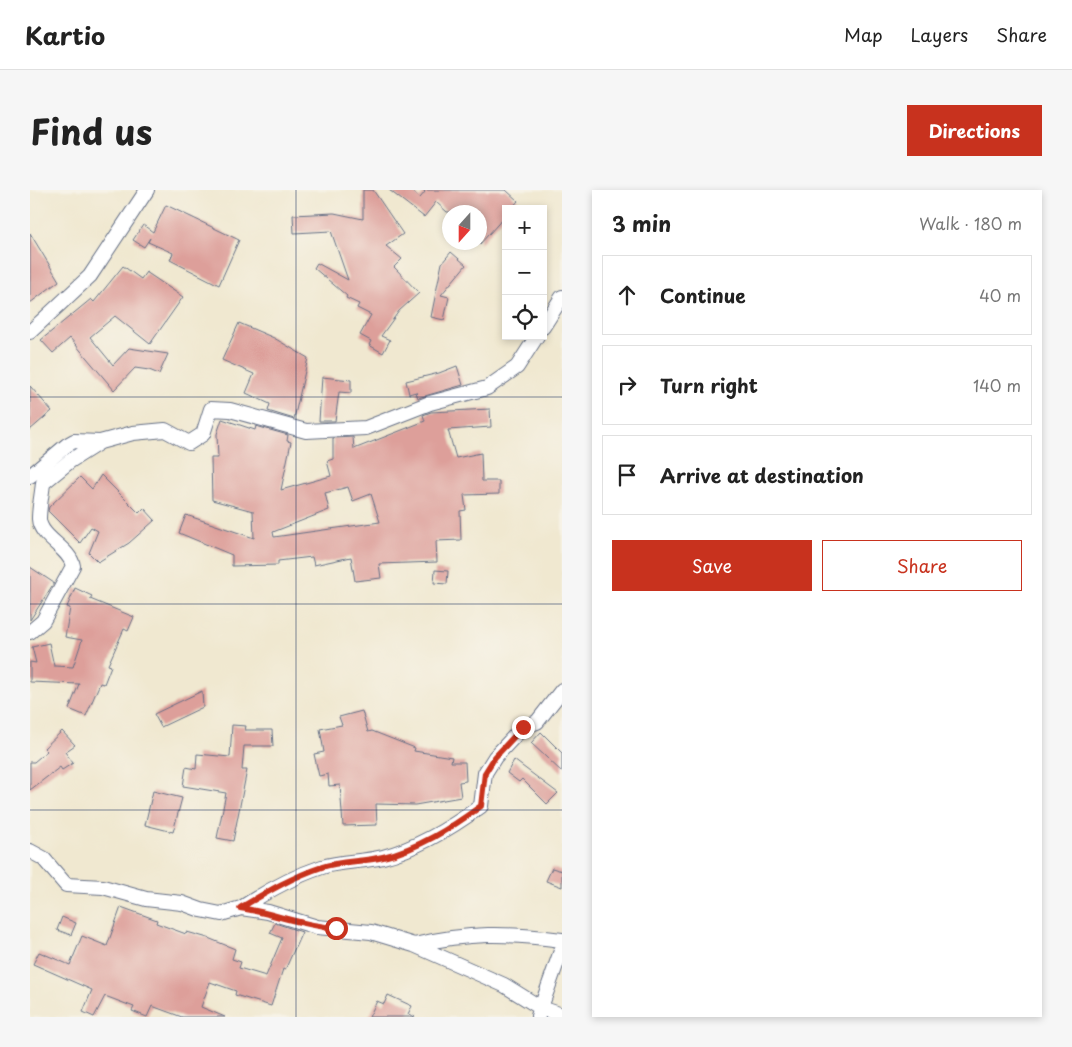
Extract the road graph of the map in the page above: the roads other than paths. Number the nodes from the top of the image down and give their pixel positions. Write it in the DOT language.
graph roads {
  1 [pos="147,190"];
  2 [pos="562,297"];
  3 [pos="547,321"];
  4 [pos="30,332"];
  5 [pos="534,340"];
  6 [pos="100,442"];
  7 [pos="30,476"];
  8 [pos="30,632"];
  9 [pos="562,690"];
  10 [pos="30,851"];
  11 [pos="240,908"];
  12 [pos="562,940"];
  13 [pos="414,945"];
  14 [pos="562,948"];
  15 [pos="539,1013"];
  16 [pos="562,1014"];
  1 -- 4 [label="street"];
  2 -- 3 [label="street"];
  5 -- 6 [label="street"];
  6 -- 7 [label="street"];
  6 -- 8 [label="street"];
  9 -- 11 [label="street"];
  10 -- 11 [label="street"];
  11 -- 13 [label="street"];
  12 -- 13 [label="street"];
  13 -- 15 [label="street"];
  14 -- 15 [label="street"];
  15 -- 16 [label="street"];
}
